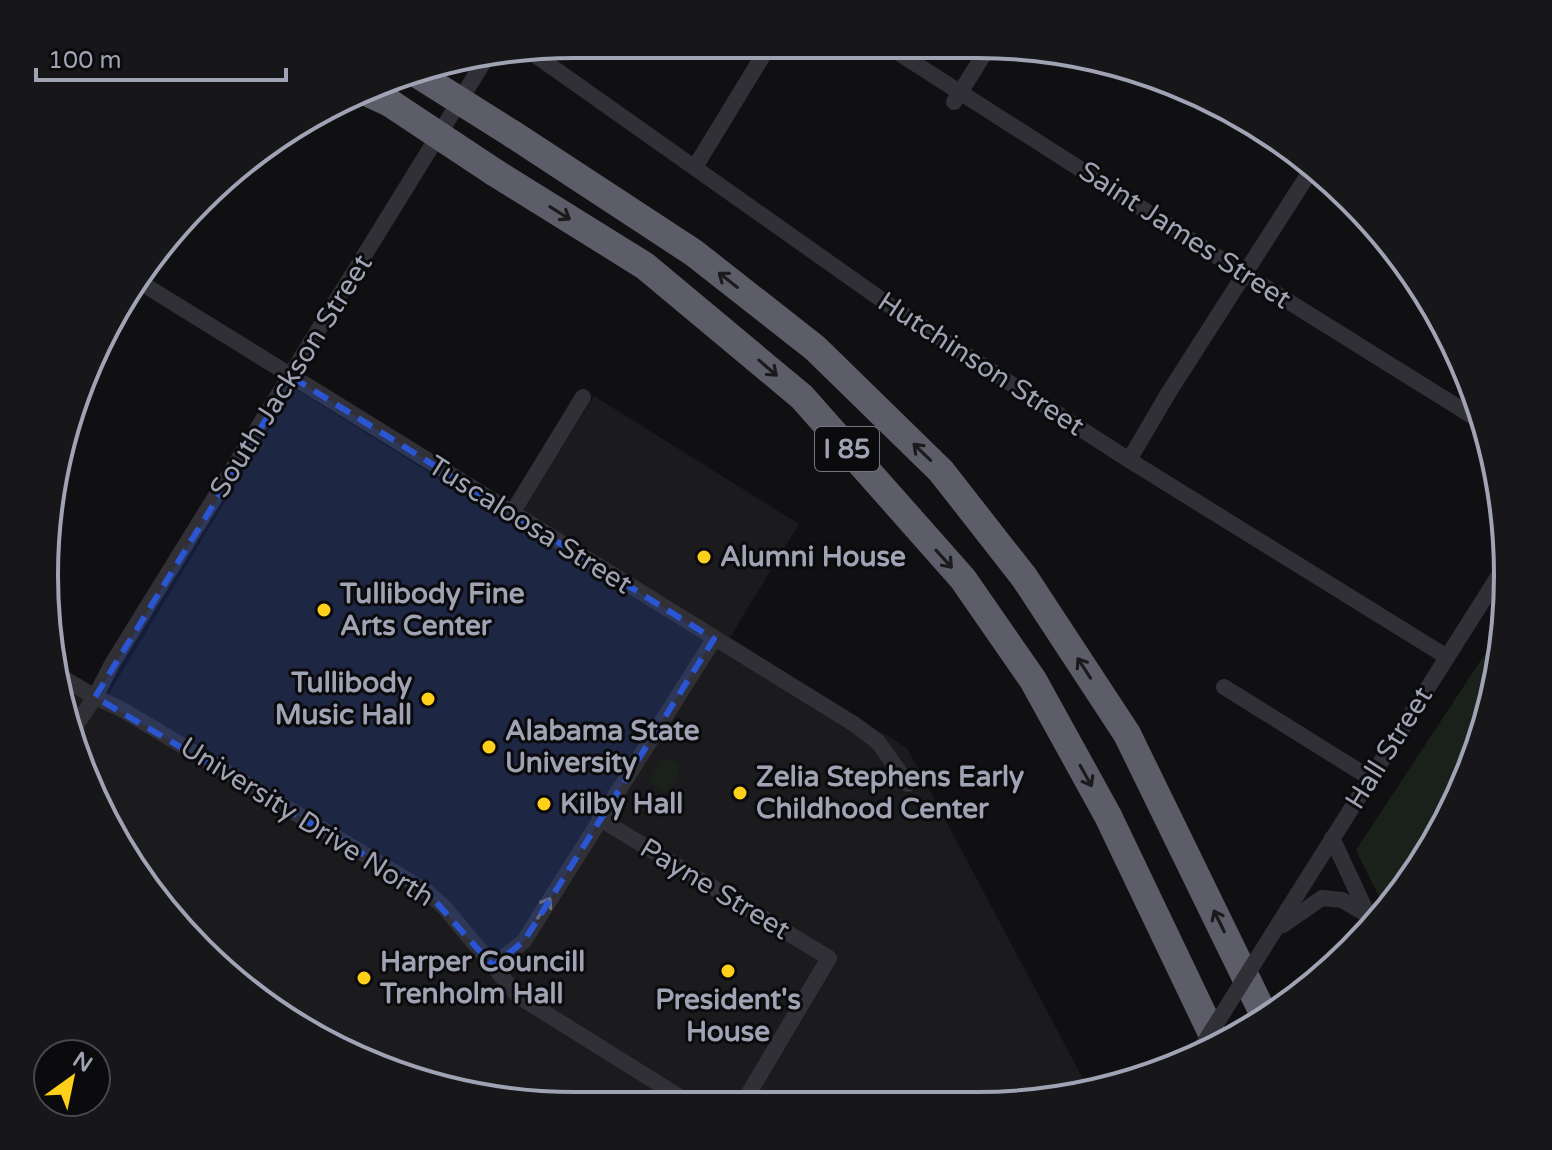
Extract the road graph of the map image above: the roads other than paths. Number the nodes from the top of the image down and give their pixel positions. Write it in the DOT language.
graph roads {
  1 [pos="761,58"];
  2 [pos="904,58"];
  3 [pos="982,58"];
  4 [pos="541,59"];
  5 [pos="481,67"];
  6 [pos="427,80"];
  7 [pos="378,97"];
  8 [pos="957,97"];
  9 [pos="695,167"];
  10 [pos="1307,177"];
  11 [pos="1246,275"];
  12 [pos="146,286"];
  13 [pos="292,377"];
  14 [pos="583,397"];
  15 [pos="1468,414"];
  16 [pos="1129,460"];
  17 [pos="512,513"];
  18 [pos="1494,583"];
  19 [pos="714,639"];
  20 [pos="1447,657"];
  21 [pos="69,682"];
  22 [pos="1224,687"];
  23 [pos="95,697"];
  24 [pos="79,720"];
  25 [pos="1370,778"];
  26 [pos="908,784"];
  27 [pos="600,819"];
  28 [pos="1332,838"];
  29 [pos="1368,914"];
  30 [pos="1365,917"];
  31 [pos="1273,934"];
  32 [pos="493,966"];
  33 [pos="1260,1007"];
  34 [pos="1213,1035"];
  35 [pos="1207,1038"];
  36 [pos="672,1092"];
  37 [pos="750,1092"];
  1 -- 9 [label="street"];
  2 -- 8 [label="street, Saint James Street"];
  3 -- 8 [label="street"];
  4 -- 9 [label="street, Hutchinson Street"];
  5 -- 13 [label="street, South Jackson Street"];
  33 -- 6 [label="highway, I 85, one-way, bridge"];
  7 -- 34 [label="highway, I 85, one-way, bridge"];
  8 -- 11 [label="street, Saint James Street"];
  9 -- 16 [label="street, Hutchinson Street"];
  10 -- 11 [label="street"];
  11 -- 15 [label="street, Saint James Street"];
  11 -- 16 [label="street"];
  12 -- 13 [label="street, Tuscaloosa Street"];
  13 -- 17 [label="street, Tuscaloosa Street"];
  13 -- 23 [label="street, South Jackson Street"];
  14 -- 17 [label="street"];
  16 -- 20 [label="street, Hutchinson Street"];
  17 -- 19 [label="street, Tuscaloosa Street"];
  18 -- 20 [label="street, Hall Street"];
  19 -- 26 [label="street, Tuscaloosa Street"];
  19 -- 27 [label="street"];
  20 -- 25 [label="street, Hall Street"];
  21 -- 23 [label="street, University Drive North"];
  22 -- 25 [label="street"];
  23 -- 24 [label="street, South Jackson Street"];
  23 -- 32 [label="street, University Drive North"];
  25 -- 28 [label="street, Hall Street"];
  32 -- 27 [label="street, one-way"];
  27 -- 37 [label="street, Payne Street"];
  28 -- 29 [label="street"];
  28 -- 31 [label="street, Hall Street, bridge"];
  30 -- 31 [label="street, Hall Street"];
  31 -- 35 [label="street, Hall Street, bridge"];
  32 -- 36 [label="street, University Drive North"];
}
